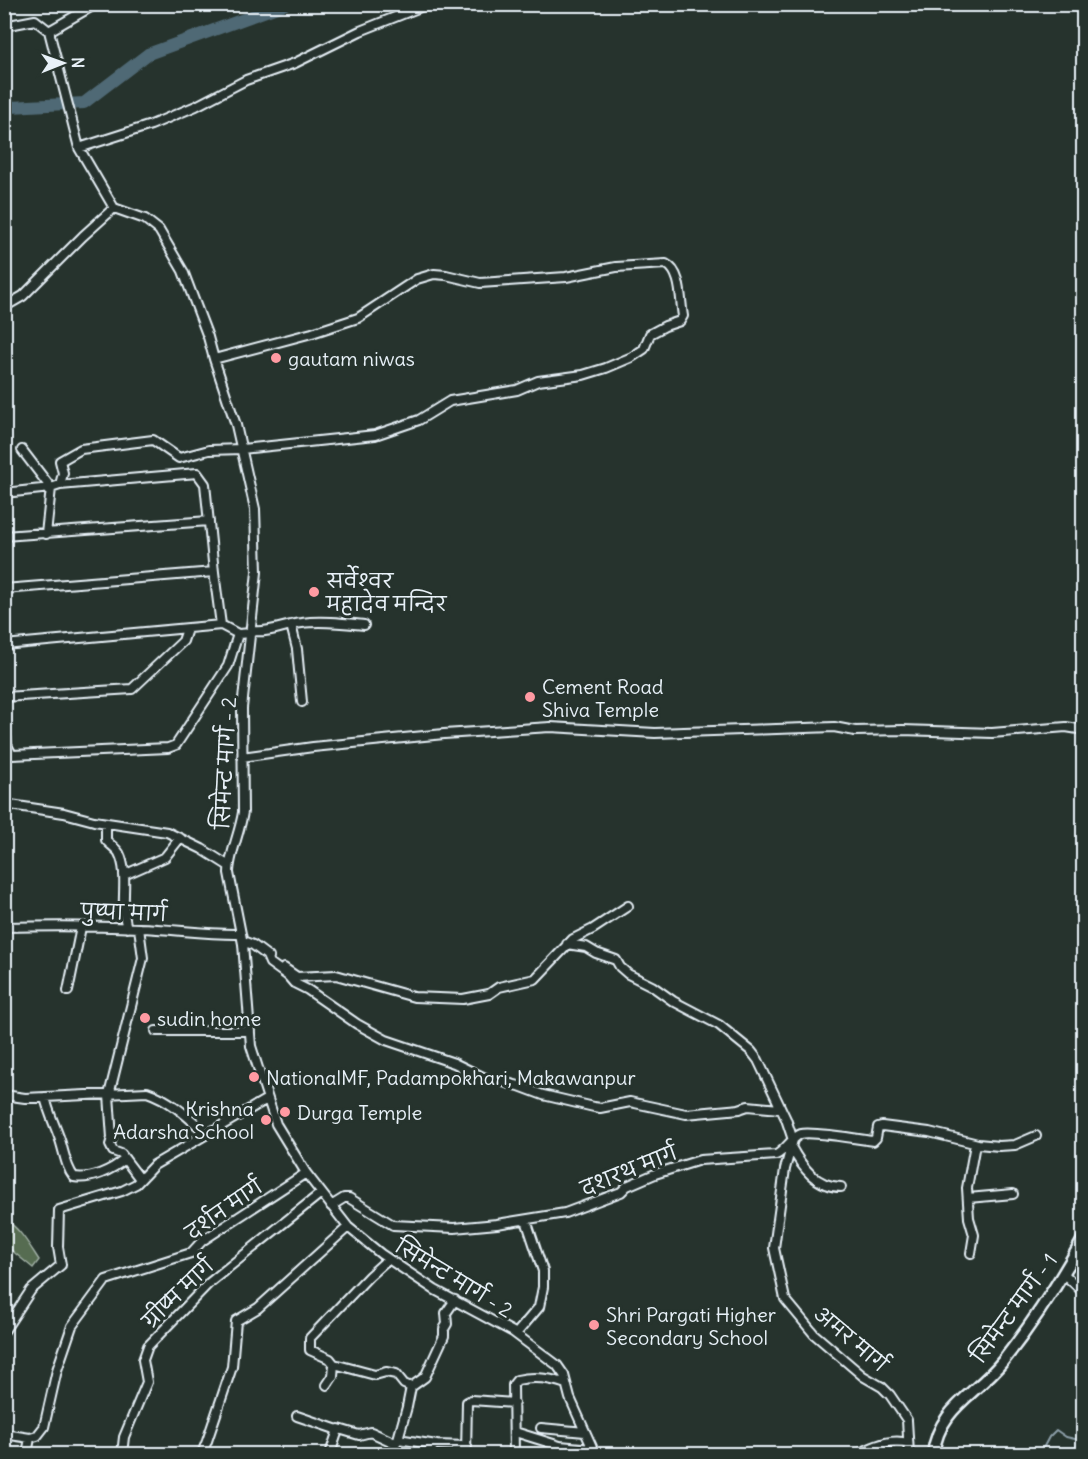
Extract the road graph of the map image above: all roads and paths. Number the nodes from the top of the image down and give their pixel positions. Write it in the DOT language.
graph roads {
  1 [pos="96,4"];
  2 [pos="428,4"];
  3 [pos="4,26"];
  4 [pos="49,31"];
  5 [pos="79,148"];
  6 [pos="114,208"];
  7 [pos="4,307"];
  8 [pos="214,359"];
  9 [pos="242,449"];
  10 [pos="22,450"];
  11 [pos="60,485"];
  12 [pos="51,488"];
  13 [pos="4,493"];
  14 [pos="209,521"];
  15 [pos="46,534"];
  16 [pos="4,536"];
  17 [pos="214,572"];
  18 [pos="4,589"];
  19 [pos="221,625"];
  20 [pos="364,625"];
  21 [pos="291,626"];
  22 [pos="187,629"];
  23 [pos="252,632"];
  24 [pos="238,634"];
  25 [pos="4,645"];
  26 [pos="4,697"];
  27 [pos="302,702"];
  28 [pos="4,716"];
  29 [pos="1083,730"];
  30 [pos="242,757"];
  31 [pos="4,804"];
  32 [pos="106,823"];
  33 [pos="180,837"];
  34 [pos="229,866"];
  35 [pos="124,875"];
  36 [pos="628,906"];
  37 [pos="4,927"];
  38 [pos="81,927"];
  39 [pos="127,928"];
  40 [pos="138,928"];
  41 [pos="242,938"];
  42 [pos="567,944"];
  43 [pos="267,956"];
  44 [pos="68,991"];
  45 [pos="156,1031"];
  46 [pos="250,1031"];
  47 [pos="4,1095"];
  48 [pos="109,1095"];
  49 [pos="45,1097"];
  50 [pos="267,1099"];
  51 [pos="780,1109"];
  52 [pos="207,1134"];
  53 [pos="1036,1136"];
  54 [pos="792,1144"];
  55 [pos="975,1144"];
  56 [pos="125,1159"];
  57 [pos="306,1173"];
  58 [pos="140,1179"];
  59 [pos="841,1187"];
  60 [pos="321,1193"];
  61 [pos="1013,1194"];
  62 [pos="968,1198"];
  63 [pos="332,1206"];
  64 [pos="524,1221"];
  65 [pos="348,1227"];
  66 [pos="1083,1238"];
  67 [pos="971,1253"];
  68 [pos="388,1259"];
  69 [pos="1064,1274"];
  70 [pos="1083,1293"];
  71 [pos="455,1300"];
  72 [pos="8,1318"];
  73 [pos="4,1331"];
  74 [pos="516,1334"];
  75 [pos="334,1364"];
  76 [pos="566,1384"];
  77 [pos="327,1385"];
  78 [pos="411,1387"];
  79 [pos="514,1403"];
  80 [pos="297,1416"];
  81 [pos="541,1428"];
  82 [pos="336,1432"];
  83 [pos="515,1432"];
  84 [pos="585,1432"];
  85 [pos="4,1434"];
  86 [pos="30,1438"];
  87 [pos="397,1441"];
  88 [pos="908,1443"];
  89 [pos="435,1445"];
  90 [pos="467,1446"];
  91 [pos="592,1452"];
  92 [pos="27,1455"];
  93 [pos="122,1455"];
  94 [pos="199,1455"];
  95 [pos="330,1455"];
  96 [pos="390,1455"];
  97 [pos="426,1455"];
  98 [pos="466,1455"];
  99 [pos="514,1455"];
  100 [pos="857,1455"];
  101 [pos="909,1455"];
  102 [pos="933,1455"];
  1 -- 4 [label="street"];
  2 -- 5 [label="street"];
  3 -- 4 [label="street"];
  4 -- 5 [label="street"];
  5 -- 6 [label="street"];
  6 -- 7 [label="street"];
  6 -- 8 [label="street, सिमेन्ट मार्ग - 2"];
  8 -- 9 [label="street, सिमेन्ट मार्ग - 2"];
  8 -- 9 [label="street"];
  9 -- 11 [label="street"];
  9 -- 23 [label="street, सिमेन्ट मार्ग - 2"];
  10 -- 12 [label="street"];
  11 -- 12 [label="street"];
  11 -- 14 [label="street"];
  12 -- 13 [label="street"];
  12 -- 15 [label="street"];
  14 -- 15 [label="street"];
  14 -- 17 [label="street"];
  15 -- 16 [label="street"];
  17 -- 18 [label="street"];
  17 -- 19 [label="street"];
  19 -- 22 [label="street"];
  19 -- 24 [label="street"];
  20 -- 21 [label="street"];
  21 -- 23 [label="street"];
  21 -- 27 [label="street"];
  22 -- 25 [label="street"];
  22 -- 26 [label="street"];
  23 -- 24 [label="street"];
  23 -- 30 [label="street, सिमेन्ट मार्ग - 2"];
  24 -- 28 [label="street"];
  29 -- 30 [label="street"];
  30 -- 34 [label="street, सिमेन्ट मार्ग - 2"];
  31 -- 32 [label="street"];
  32 -- 33 [label="street"];
  32 -- 35 [label="street"];
  33 -- 34 [label="street"];
  33 -- 35 [label="street"];
  34 -- 41 [label="street, सिमेन्ट मार्ग - 2"];
  35 -- 39 [label="street"];
  36 -- 42 [label="street"];
  37 -- 38 [label="street, पुष्पा मार्ग"];
  38 -- 39 [label="street, पुष्पा मार्ग"];
  38 -- 44 [label="street"];
  39 -- 40 [label="street, पुष्पा मार्ग"];
  40 -- 41 [label="street, पुष्पा मार्ग"];
  40 -- 48 [label="street"];
  41 -- 43 [label="street"];
  41 -- 46 [label="street, सिमेन्ट मार्ग - 2"];
  42 -- 43 [label="street"];
  42 -- 51 [label="street"];
  43 -- 51 [label="street"];
  45 -- 46 [label="street"];
  46 -- 50 [label="street, सिमेन्ट मार्ग - 2"];
  47 -- 49 [label="street"];
  48 -- 49 [label="street"];
  48 -- 52 [label="street"];
  48 -- 56 [label="street"];
  49 -- 56 [label="street"];
  50 -- 52 [label="street"];
  50 -- 57 [label="street, सिमेन्ट मार्ग - 2"];
  51 -- 54 [label="street"];
  52 -- 58 [label="street"];
  53 -- 55 [label="street, दशरथ मार्ग"];
  54 -- 55 [label="street, दशरथ मार्ग"];
  54 -- 59 [label="street"];
  54 -- 64 [label="street, दशरथ मार्ग"];
  54 -- 88 [label="street, अमर मार्ग"];
  55 -- 62 [label="street"];
  56 -- 58 [label="street"];
  57 -- 60 [label="street, सिमेन्ट मार्ग - 2"];
  57 -- 86 [label="street, दर्शन मार्ग"];
  58 -- 72 [label="street"];
  60 -- 63 [label="street, सिमेन्ट मार्ग - 2"];
  60 -- 93 [label="street, ग्रीष्म मार्ग"];
  61 -- 62 [label="street"];
  62 -- 67 [label="street"];
  63 -- 64 [label="street, दशरथ मार्ग"];
  63 -- 65 [label="street, सिमेन्ट मार्ग - 2"];
  64 -- 74 [label="street"];
  65 -- 68 [label="street, सिमेन्ट मार्ग - 2"];
  65 -- 94 [label="street"];
  66 -- 69 [label="street, सिमेन्ट मार्ग - 1"];
  68 -- 71 [label="street, सिमेन्ट मार्ग - 2"];
  68 -- 75 [label="street"];
  69 -- 70 [label="street"];
  69 -- 102 [label="street, सिमेन्ट मार्ग - 1"];
  71 -- 74 [label="street, सिमेन्ट मार्ग - 2"];
  71 -- 78 [label="street"];
  72 -- 73 [label="street"];
  74 -- 76 [label="street, सिमेन्ट मार्ग - 2"];
  75 -- 77 [label="street"];
  75 -- 78 [label="street"];
  76 -- 79 [label="street"];
  76 -- 84 [label="street, सिमेन्ट मार्ग - 2"];
  78 -- 87 [label="street"];
  79 -- 83 [label="street"];
  79 -- 90 [label="street"];
  80 -- 82 [label="street"];
  81 -- 84 [label="street"];
  82 -- 87 [label="street"];
  82 -- 95 [label="street"];
  83 -- 91 [label="street"];
  83 -- 99 [label="street"];
  84 -- 91 [label="street, सिमेन्ट मार्ग - 2"];
  85 -- 86 [label="street"];
  86 -- 92 [label="street, दर्शन मार्ग"];
  87 -- 89 [label="street"];
  87 -- 96 [label="street"];
  88 -- 100 [label="street"];
  88 -- 101 [label="street, अमर मार्ग"];
  89 -- 90 [label="street"];
  89 -- 97 [label="street"];
  90 -- 98 [label="street"];
}
